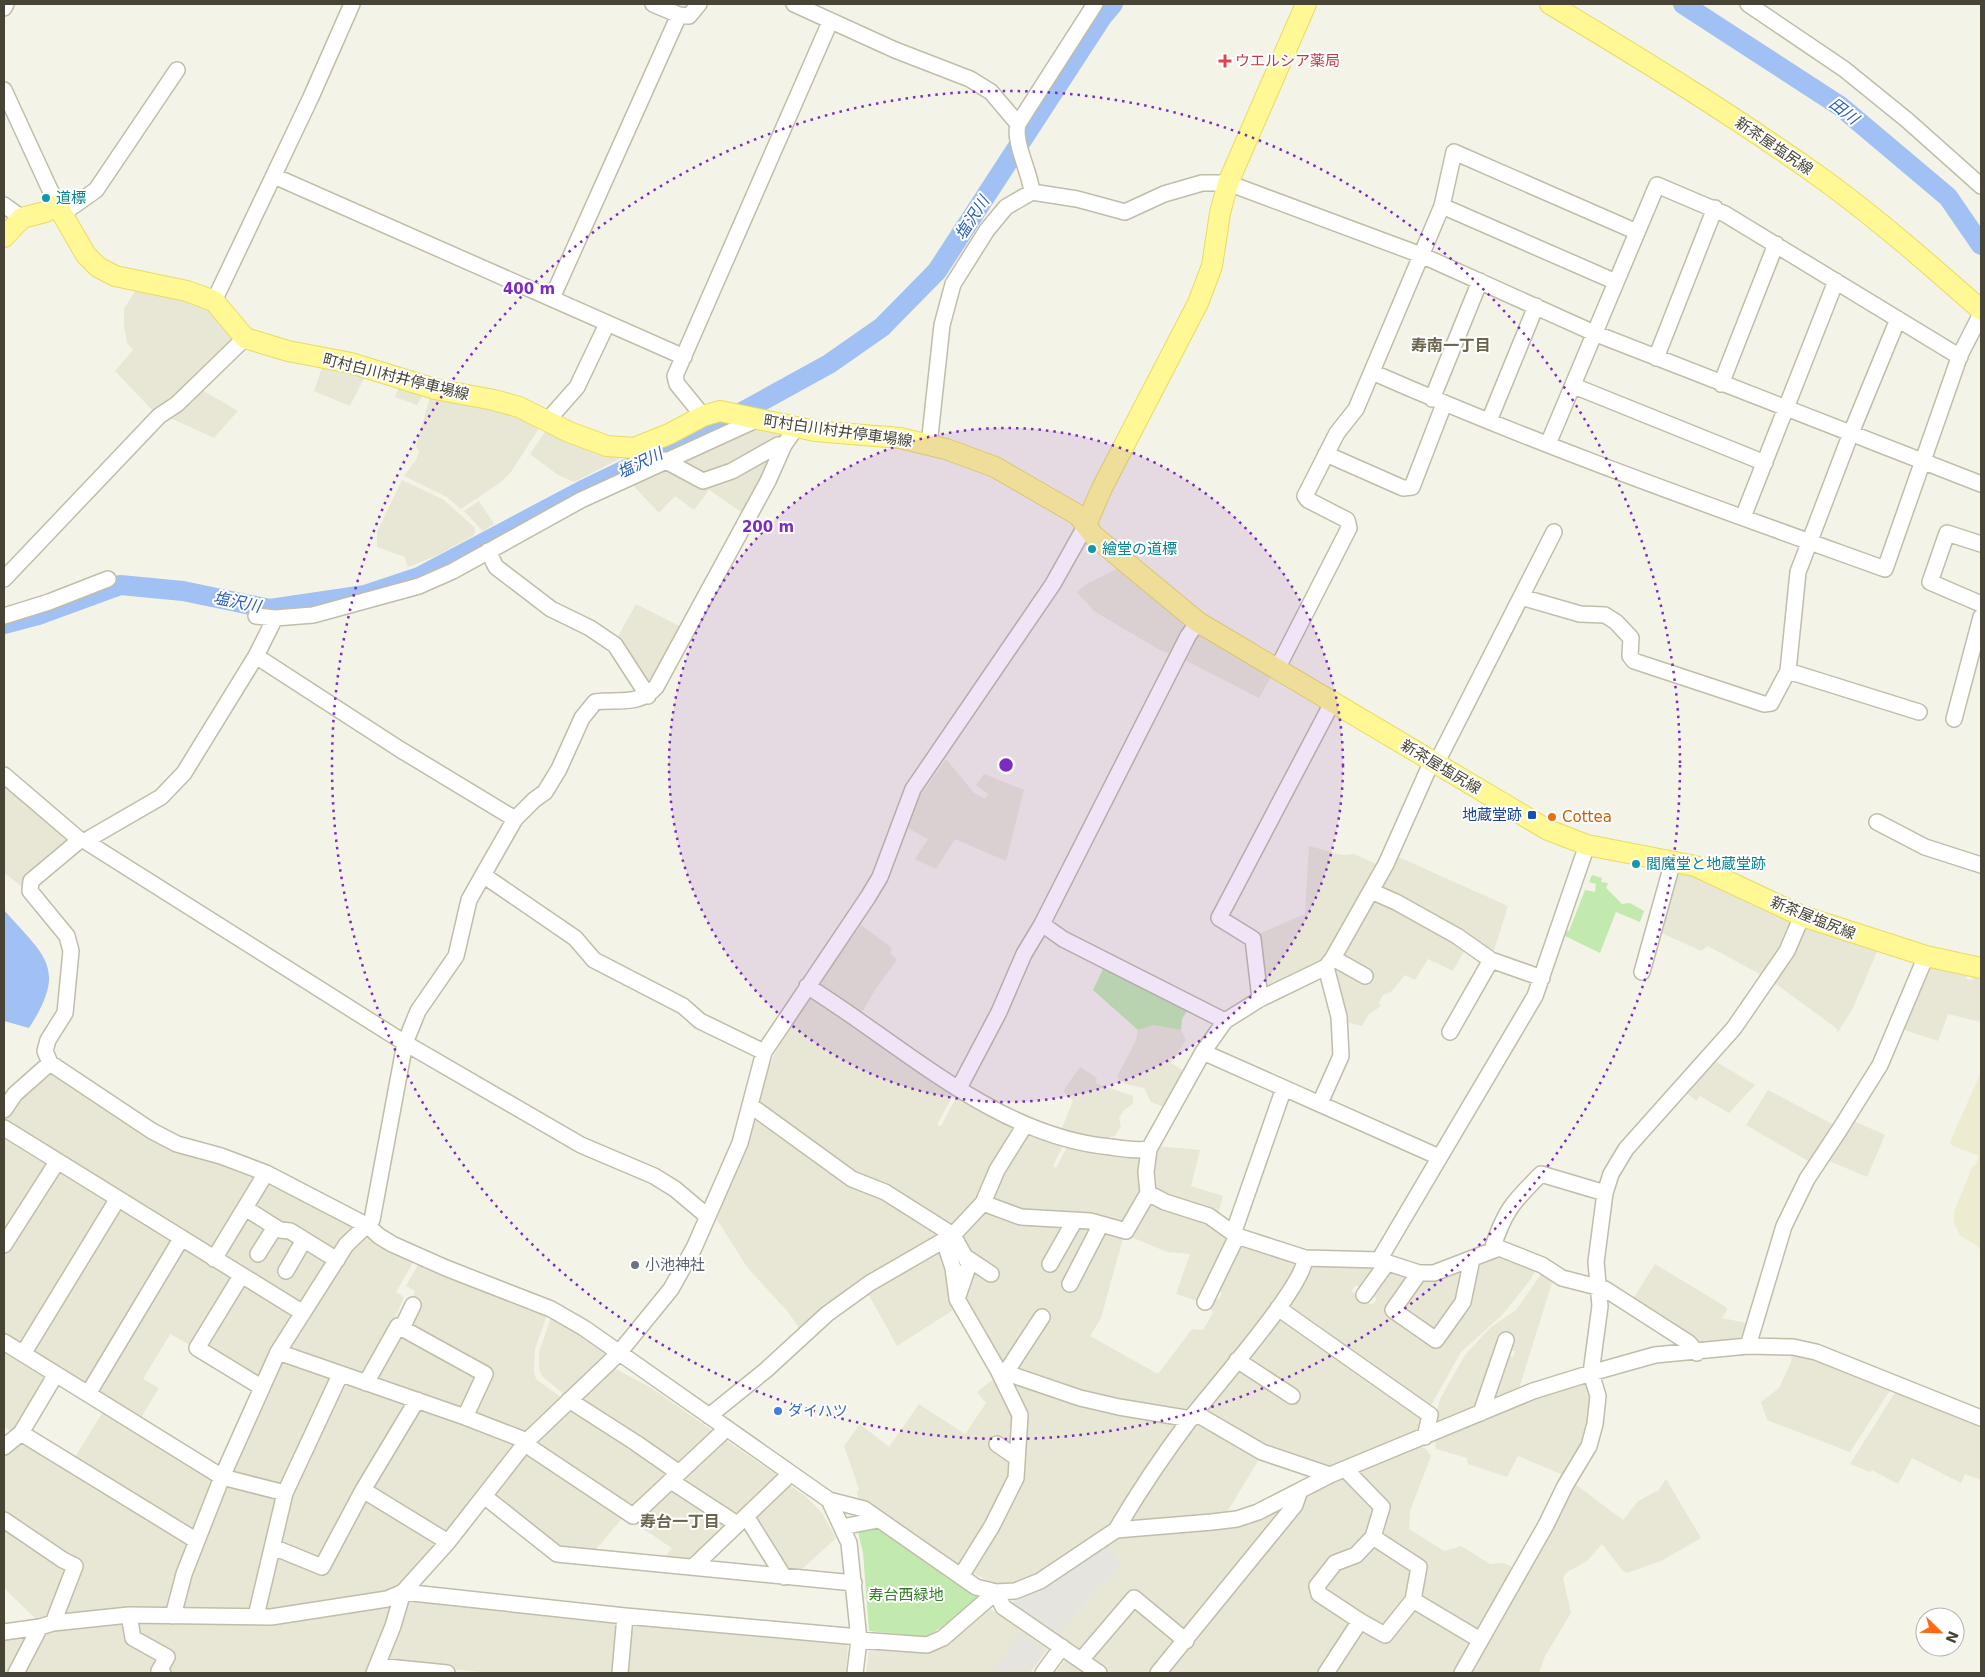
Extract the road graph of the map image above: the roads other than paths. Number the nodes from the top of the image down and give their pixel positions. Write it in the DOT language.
graph roads {
  1 [pos="6,4"];
  2 [pos="352,4"];
  3 [pos="653,4"];
  4 [pos="699,4"];
  5 [pos="794,4"];
  6 [pos="1095,4"];
  7 [pos="1306,4"];
  8 [pos="1550,4"];
  9 [pos="1748,4"];
  10 [pos="4,8"];
  11 [pos="679,15"];
  12 [pos="830,22"];
  13 [pos="177,70"];
  14 [pos="4,90"];
  15 [pos="1017,129"];
  16 [pos="274,176"];
  17 [pos="1228,182"];
  18 [pos="1032,186"];
  19 [pos="1981,186"];
  20 [pos="4,205"];
  21 [pos="1442,206"];
  22 [pos="1715,208"];
  23 [pos="59,210"];
  24 [pos="22,218"];
  25 [pos="1637,232"];
  26 [pos="4,237"];
  27 [pos="1776,244"];
  28 [pos="1421,255"];
  29 [pos="1480,281"];
  30 [pos="1836,281"];
  31 [pos="1616,282"];
  32 [pos="552,298"];
  33 [pos="214,301"];
  34 [pos="1536,306"];
  35 [pos="1981,312"];
  36 [pos="1898,319"];
  37 [pos="607,324"];
  38 [pos="1594,334"];
  39 [pos="245,338"];
  40 [pos="684,357"];
  41 [pos="1960,357"];
  42 [pos="1656,358"];
  43 [pos="1372,372"];
  44 [pos="1721,384"];
  45 [pos="1574,386"];
  46 [pos="1438,401"];
  47 [pos="1787,410"];
  48 [pos="703,416"];
  49 [pos="754,419"];
  50 [pos="547,421"];
  51 [pos="1489,421"];
  52 [pos="796,428"];
  53 [pos="1850,433"];
  54 [pos="929,444"];
  55 [pos="1548,444"];
  56 [pos="784,446"];
  57 [pos="1326,454"];
  58 [pos="664,460"];
  59 [pos="1922,462"];
  60 [pos="1765,463"];
  61 [pos="1981,484"];
  62 [pos="1743,517"];
  63 [pos="1086,525"];
  64 [pos="1554,532"];
  65 [pos="1810,542"];
  66 [pos="1981,544"];
  67 [pos="488,551"];
  68 [pos="4,579"];
  69 [pos="108,579"];
  70 [pos="1521,597"];
  71 [pos="1981,604"];
  72 [pos="4,616"];
  73 [pos="256,616"];
  74 [pos="1981,617"];
  75 [pos="275,618"];
  76 [pos="1198,622"];
  77 [pos="256,656"];
  78 [pos="1277,669"];
  79 [pos="1788,671"];
  80 [pos="648,696"];
  81 [pos="1332,703"];
  82 [pos="1919,712"];
  83 [pos="1954,719"];
  84 [pos="1434,762"];
  85 [pos="4,775"];
  86 [pos="515,819"];
  87 [pos="1877,822"];
  88 [pos="1588,845"];
  89 [pos="1672,861"];
  90 [pos="1981,865"];
  91 [pos="483,875"];
  92 [pos="1370,891"];
  93 [pos="1802,916"];
  94 [pos="1042,924"];
  95 [pos="1926,956"];
  96 [pos="1491,960"];
  97 [pos="1330,963"];
  98 [pos="1981,967"];
  99 [pos="1642,972"];
  100 [pos="1365,976"];
  101 [pos="1542,978"];
  102 [pos="807,986"];
  103 [pos="1260,999"];
  104 [pos="1226,1021"];
  105 [pos="1450,1032"];
  106 [pos="405,1043"];
  107 [pos="764,1052"];
  108 [pos="1203,1052"];
  109 [pos="50,1063"];
  110 [pos="959,1088"];
  111 [pos="1284,1088"];
  112 [pos="1320,1103"];
  113 [pos="750,1105"];
  114 [pos="4,1110"];
  115 [pos="1025,1125"];
  116 [pos="4,1128"];
  117 [pos="1149,1149"];
  118 [pos="1439,1157"];
  119 [pos="57,1162"];
  120 [pos="266,1173"];
  121 [pos="1148,1193"];
  122 [pos="1605,1193"];
  123 [pos="117,1200"];
  124 [pos="983,1203"];
  125 [pos="244,1208"];
  126 [pos="707,1216"];
  127 [pos="1076,1220"];
  128 [pos="1101,1224"];
  129 [pos="368,1226"];
  130 [pos="275,1227"];
  131 [pos="1235,1235"];
  132 [pos="948,1238"];
  133 [pos="181,1239"];
  134 [pos="304,1240"];
  135 [pos="4,1245"];
  136 [pos="1492,1250"];
  137 [pos="258,1254"];
  138 [pos="967,1258"];
  139 [pos="1305,1258"];
  140 [pos="1472,1259"];
  141 [pos="214,1260"];
  142 [pos="337,1260"];
  143 [pos="1383,1262"];
  144 [pos="1050,1264"];
  145 [pos="286,1271"];
  146 [pos="1419,1273"];
  147 [pos="991,1274"];
  148 [pos="241,1276"];
  149 [pos="1070,1284"];
  150 [pos="1596,1286"];
  151 [pos="1365,1295"];
  152 [pos="1211,1297"];
  153 [pos="957,1299"];
  154 [pos="413,1305"];
  155 [pos="1278,1308"];
  156 [pos="303,1313"];
  157 [pos="1042,1317"];
  158 [pos="402,1328"];
  159 [pos="4,1342"];
  160 [pos="1748,1346"];
  161 [pos="1507,1348"];
  162 [pos="278,1352"];
  163 [pos="1697,1353"];
  164 [pos="23,1354"];
  165 [pos="618,1354"];
  166 [pos="1237,1360"];
  167 [pos="1002,1371"];
  168 [pos="1591,1373"];
  169 [pos="56,1374"];
  170 [pos="340,1375"];
  171 [pos="366,1383"];
  172 [pos="261,1388"];
  173 [pos="88,1394"];
  174 [pos="1292,1396"];
  175 [pos="416,1400"];
  176 [pos="569,1400"];
  177 [pos="1481,1413"];
  178 [pos="709,1416"];
  179 [pos="1193,1416"];
  180 [pos="465,1417"];
  181 [pos="1981,1418"];
  182 [pos="726,1429"];
  183 [pos="11,1437"];
  184 [pos="1425,1437"];
  185 [pos="526,1442"];
  186 [pos="997,1444"];
  187 [pos="1017,1458"];
  188 [pos="1345,1469"];
  189 [pos="790,1474"];
  190 [pos="1330,1475"];
  191 [pos="222,1477"];
  192 [pos="675,1477"];
  193 [pos="363,1490"];
  194 [pos="1299,1492"];
  195 [pos="285,1493"];
  196 [pos="484,1496"];
  197 [pos="829,1500"];
  198 [pos="4,1520"];
  199 [pos="742,1520"];
  200 [pos="878,1520"];
  201 [pos="842,1527"];
  202 [pos="1116,1530"];
  203 [pos="1373,1537"];
  204 [pos="197,1541"];
  205 [pos="448,1542"];
  206 [pos="273,1548"];
  207 [pos="693,1567"];
  208 [pos="961,1576"];
  209 [pos="784,1577"];
  210 [pos="854,1583"];
  211 [pos="403,1592"];
  212 [pos="996,1592"];
  213 [pos="1413,1600"];
  214 [pos="129,1616"];
  215 [pos="173,1616"];
  216 [pos="256,1616"];
  217 [pos="625,1616"];
  218 [pos="1360,1621"];
  219 [pos="47,1625"];
  220 [pos="4,1632"];
  221 [pos="859,1638"];
  222 [pos="1480,1640"];
  223 [pos="1186,1641"];
  224 [pos="1062,1647"];
  225 [pos="1081,1660"];
  226 [pos="376,1670"];
  227 [pos="411,1672"];
  228 [pos="16,1673"];
  229 [pos="163,1673"];
  230 [pos="447,1673"];
  231 [pos="620,1673"];
  232 [pos="854,1673"];
  233 [pos="1043,1673"];
  234 [pos="1099,1673"];
  235 [pos="1158,1673"];
  236 [pos="1326,1673"];
  237 [pos="1462,1673"];
  1 -- 10 [label="street"];
  2 -- 16 [label="street"];
  3 -- 11 [label="street"];
  4 -- 11 [label="street"];
  5 -- 12 [label="street"];
  6 -- 15 [label="street"];
  7 -- 17 [label="main road"];
  8 -- 35 [label="main road, 新茶屋塩尻線"];
  9 -- 19 [label="street"];
  11 -- 32 [label="street"];
  12 -- 15 [label="street"];
  12 -- 40 [label="street"];
  13 -- 23 [label="street"];
  14 -- 23 [label="street"];
  15 -- 18 [label="street"];
  16 -- 32 [label="street"];
  16 -- 33 [label="street"];
  17 -- 18 [label="street"];
  17 -- 28 [label="street"];
  17 -- 63 [label="main road"];
  18 -- 54 [label="street"];
  20 -- 24 [label="street"];
  21 -- 25 [label="street"];
  21 -- 28 [label="street"];
  21 -- 31 [label="street"];
  22 -- 25 [label="street"];
  22 -- 27 [label="street"];
  22 -- 42 [label="street"];
  23 -- 24 [label="main road"];
  23 -- 33 [label="main road"];
  24 -- 26 [label="main road"];
  25 -- 31 [label="street"];
  27 -- 30 [label="street"];
  27 -- 44 [label="street"];
  28 -- 29 [label="street"];
  28 -- 43 [label="street"];
  29 -- 34 [label="street"];
  29 -- 46 [label="street"];
  30 -- 36 [label="street"];
  30 -- 47 [label="street"];
  31 -- 38 [label="street"];
  32 -- 37 [label="street"];
  33 -- 39 [label="main road"];
  34 -- 38 [label="street"];
  34 -- 51 [label="street"];
  35 -- 41 [label="street"];
  36 -- 41 [label="street"];
  36 -- 53 [label="street"];
  37 -- 40 [label="street"];
  37 -- 50 [label="street"];
  38 -- 42 [label="street"];
  38 -- 45 [label="street"];
  39 -- 50 [label="main road, 町村白川村井停車場線"];
  39 -- 68 [label="street"];
  40 -- 48 [label="street"];
  41 -- 59 [label="street"];
  42 -- 44 [label="street"];
  43 -- 46 [label="street"];
  43 -- 57 [label="street"];
  44 -- 47 [label="street"];
  45 -- 55 [label="street"];
  45 -- 60 [label="street"];
  46 -- 51 [label="street"];
  46 -- 57 [label="street"];
  47 -- 53 [label="street"];
  47 -- 60 [label="street"];
  48 -- 49 [label="main road, 町村白川村井停車場線"];
  48 -- 50 [label="main road, 町村白川村井停車場線"];
  49 -- 52 [label="main road, 町村白川村井停車場線"];
  49 -- 58 [label="street"];
  51 -- 55 [label="street"];
  52 -- 54 [label="main road, 町村白川村井停車場線"];
  52 -- 56 [label="street"];
  53 -- 59 [label="street"];
  53 -- 65 [label="street"];
  54 -- 63 [label="main road, 町村白川村井停車場線"];
  55 -- 62 [label="street"];
  56 -- 58 [label="street"];
  56 -- 80 [label="street"];
  57 -- 78 [label="street"];
  58 -- 67 [label="street"];
  59 -- 61 [label="street"];
  59 -- 65 [label="street"];
  60 -- 62 [label="street"];
  62 -- 65 [label="street"];
  63 -- 76 [label="main road, 新茶屋塩尻線"];
  63 -- 102 [label="street"];
  64 -- 70 [label="street"];
  65 -- 79 [label="street"];
  66 -- 71 [label="street"];
  67 -- 75 [label="street"];
  67 -- 80 [label="street"];
  69 -- 72 [label="street"];
  70 -- 79 [label="street"];
  70 -- 84 [label="street"];
  73 -- 75 [label="street"];
  74 -- 83 [label="street"];
  75 -- 77 [label="street"];
  76 -- 78 [label="main road, 新茶屋塩尻線"];
  76 -- 94 [label="street"];
  77 -- 86 [label="street"];
  77 -- 106 [label="street"];
  78 -- 81 [label="main road, 新茶屋塩尻線"];
  79 -- 82 [label="street"];
  80 -- 86 [label="street"];
  81 -- 84 [label="main road, 新茶屋塩尻線"];
  81 -- 103 [label="street"];
  84 -- 88 [label="main road, 新茶屋塩尻線"];
  84 -- 92 [label="street"];
  85 -- 109 [label="street"];
  86 -- 91 [label="street"];
  87 -- 90 [label="street"];
  88 -- 89 [label="main road, 新茶屋塩尻線"];
  88 -- 101 [label="street"];
  89 -- 93 [label="main road, 新茶屋塩尻線"];
  89 -- 99 [label="street"];
  91 -- 106 [label="street"];
  91 -- 107 [label="street"];
  92 -- 96 [label="street"];
  92 -- 97 [label="street"];
  93 -- 95 [label="main road, 新茶屋塩尻線"];
  93 -- 122 [label="street"];
  94 -- 104 [label="street"];
  94 -- 110 [label="street"];
  95 -- 98 [label="main road, 新茶屋塩尻線"];
  95 -- 160 [label="street"];
  96 -- 101 [label="street"];
  96 -- 105 [label="street"];
  97 -- 100 [label="street"];
  97 -- 103 [label="street"];
  97 -- 112 [label="street"];
  101 -- 118 [label="street"];
  102 -- 107 [label="street"];
  102 -- 110 [label="street"];
  103 -- 104 [label="street"];
  104 -- 108 [label="street"];
  106 -- 126 [label="street"];
  106 -- 129 [label="street"];
  107 -- 113 [label="street"];
  108 -- 111 [label="street"];
  108 -- 117 [label="street"];
  109 -- 114 [label="street"];
  109 -- 120 [label="street"];
  110 -- 115 [label="street"];
  111 -- 112 [label="street"];
  111 -- 131 [label="street"];
  112 -- 118 [label="street"];
  113 -- 126 [label="street"];
  113 -- 132 [label="street"];
  115 -- 117 [label="street"];
  115 -- 124 [label="street"];
  116 -- 119 [label="street"];
  117 -- 121 [label="street"];
  118 -- 143 [label="street"];
  119 -- 123 [label="street"];
  119 -- 135 [label="street"];
  120 -- 125 [label="street"];
  120 -- 129 [label="street"];
  121 -- 128 [label="street"];
  121 -- 131 [label="street"];
  122 -- 136 [label="street"];
  122 -- 150 [label="street"];
  123 -- 133 [label="street"];
  123 -- 164 [label="street"];
  124 -- 127 [label="street"];
  124 -- 132 [label="street"];
  125 -- 130 [label="street"];
  125 -- 141 [label="street"];
  126 -- 165 [label="street"];
  127 -- 128 [label="street"];
  127 -- 144 [label="street"];
  128 -- 149 [label="street"];
  129 -- 142 [label="street"];
  129 -- 165 [label="street"];
  130 -- 134 [label="street"];
  130 -- 137 [label="street"];
  131 -- 139 [label="street"];
  131 -- 152 [label="street"];
  132 -- 138 [label="street"];
  132 -- 153 [label="street"];
  132 -- 178 [label="street"];
  133 -- 141 [label="street"];
  133 -- 173 [label="street"];
  134 -- 142 [label="street"];
  134 -- 145 [label="street"];
  136 -- 140 [label="street"];
  136 -- 150 [label="street"];
  138 -- 147 [label="street"];
  138 -- 153 [label="street"];
  139 -- 143 [label="street"];
  139 -- 155 [label="street"];
  140 -- 146 [label="street"];
  140 -- 146 [label="street"];
  141 -- 148 [label="street"];
  142 -- 156 [label="street"];
  143 -- 146 [label="street"];
  143 -- 151 [label="street"];
  148 -- 156 [label="street"];
  148 -- 172 [label="street"];
  150 -- 163 [label="street"];
  150 -- 168 [label="street"];
  153 -- 167 [label="street"];
  154 -- 158 [label="street"];
  155 -- 166 [label="street"];
  155 -- 184 [label="street"];
  156 -- 162 [label="street"];
  157 -- 167 [label="street"];
  158 -- 171 [label="street"];
  158 -- 180 [label="street"];
  159 -- 164 [label="street"];
  160 -- 163 [label="street"];
  160 -- 181 [label="street"];
  161 -- 177 [label="street"];
  162 -- 170 [label="street"];
  162 -- 172 [label="street"];
  163 -- 168 [label="street"];
  164 -- 169 [label="street"];
  165 -- 176 [label="street"];
  165 -- 178 [label="street"];
  166 -- 174 [label="street"];
  166 -- 179 [label="street"];
  167 -- 179 [label="street"];
  167 -- 187 [label="street"];
  168 -- 177 [label="street"];
  168 -- 222 [label="street"];
  169 -- 173 [label="street"];
  169 -- 183 [label="street"];
  170 -- 171 [label="street"];
  170 -- 195 [label="street"];
  171 -- 175 [label="street"];
  172 -- 191 [label="street"];
  173 -- 191 [label="street"];
  175 -- 180 [label="street"];
  175 -- 193 [label="street"];
  176 -- 185 [label="street"];
  176 -- 192 [label="street"];
  177 -- 184 [label="street"];
  178 -- 182 [label="street"];
  179 -- 190 [label="street"];
  179 -- 202 [label="street"];
  180 -- 185 [label="street"];
  182 -- 189 [label="street"];
  182 -- 192 [label="street"];
  183 -- 204 [label="street"];
  184 -- 188 [label="street"];
  185 -- 192 [label="street"];
  185 -- 196 [label="street"];
  186 -- 187 [label="street"];
  187 -- 208 [label="street"];
  188 -- 190 [label="street"];
  188 -- 203 [label="street"];
  189 -- 197 [label="street"];
  189 -- 199 [label="street"];
  190 -- 194 [label="street"];
  191 -- 195 [label="street"];
  191 -- 204 [label="street"];
  192 -- 199 [label="street"];
  193 -- 205 [label="street"];
  193 -- 206 [label="street"];
  194 -- 202 [label="street"];
  194 -- 223 [label="street"];
  195 -- 206 [label="street"];
  196 -- 205 [label="street"];
  196 -- 207 [label="street"];
  197 -- 200 [label="street"];
  197 -- 201 [label="street"];
  198 -- 219 [label="street"];
  199 -- 207 [label="street"];
  199 -- 209 [label="street"];
  200 -- 201 [label="street"];
  200 -- 208 [label="street"];
  201 -- 210 [label="street"];
  202 -- 212 [label="street"];
  203 -- 213 [label="street"];
  203 -- 218 [label="street"];
  204 -- 215 [label="street"];
  205 -- 211 [label="street"];
  206 -- 216 [label="street"];
  207 -- 209 [label="street"];
  208 -- 212 [label="street"];
  209 -- 210 [label="street"];
  210 -- 221 [label="street"];
  211 -- 216 [label="street"];
  211 -- 217 [label="street"];
  211 -- 226 [label="street"];
  212 -- 221 [label="street"];
  212 -- 224 [label="street"];
  213 -- 218 [label="street"];
  213 -- 222 [label="street"];
  214 -- 215 [label="street"];
  214 -- 219 [label="street"];
  214 -- 229 [label="street"];
  215 -- 216 [label="street"];
  217 -- 221 [label="street"];
  217 -- 231 [label="street"];
  218 -- 236 [label="street"];
  219 -- 220 [label="street"];
  219 -- 228 [label="street"];
  221 -- 232 [label="street"];
  222 -- 237 [label="street"];
  223 -- 225 [label="street"];
  223 -- 235 [label="street"];
  224 -- 225 [label="street"];
  224 -- 233 [label="street"];
  225 -- 234 [label="street"];
  226 -- 227 [label="street"];
  227 -- 230 [label="street"];
}
